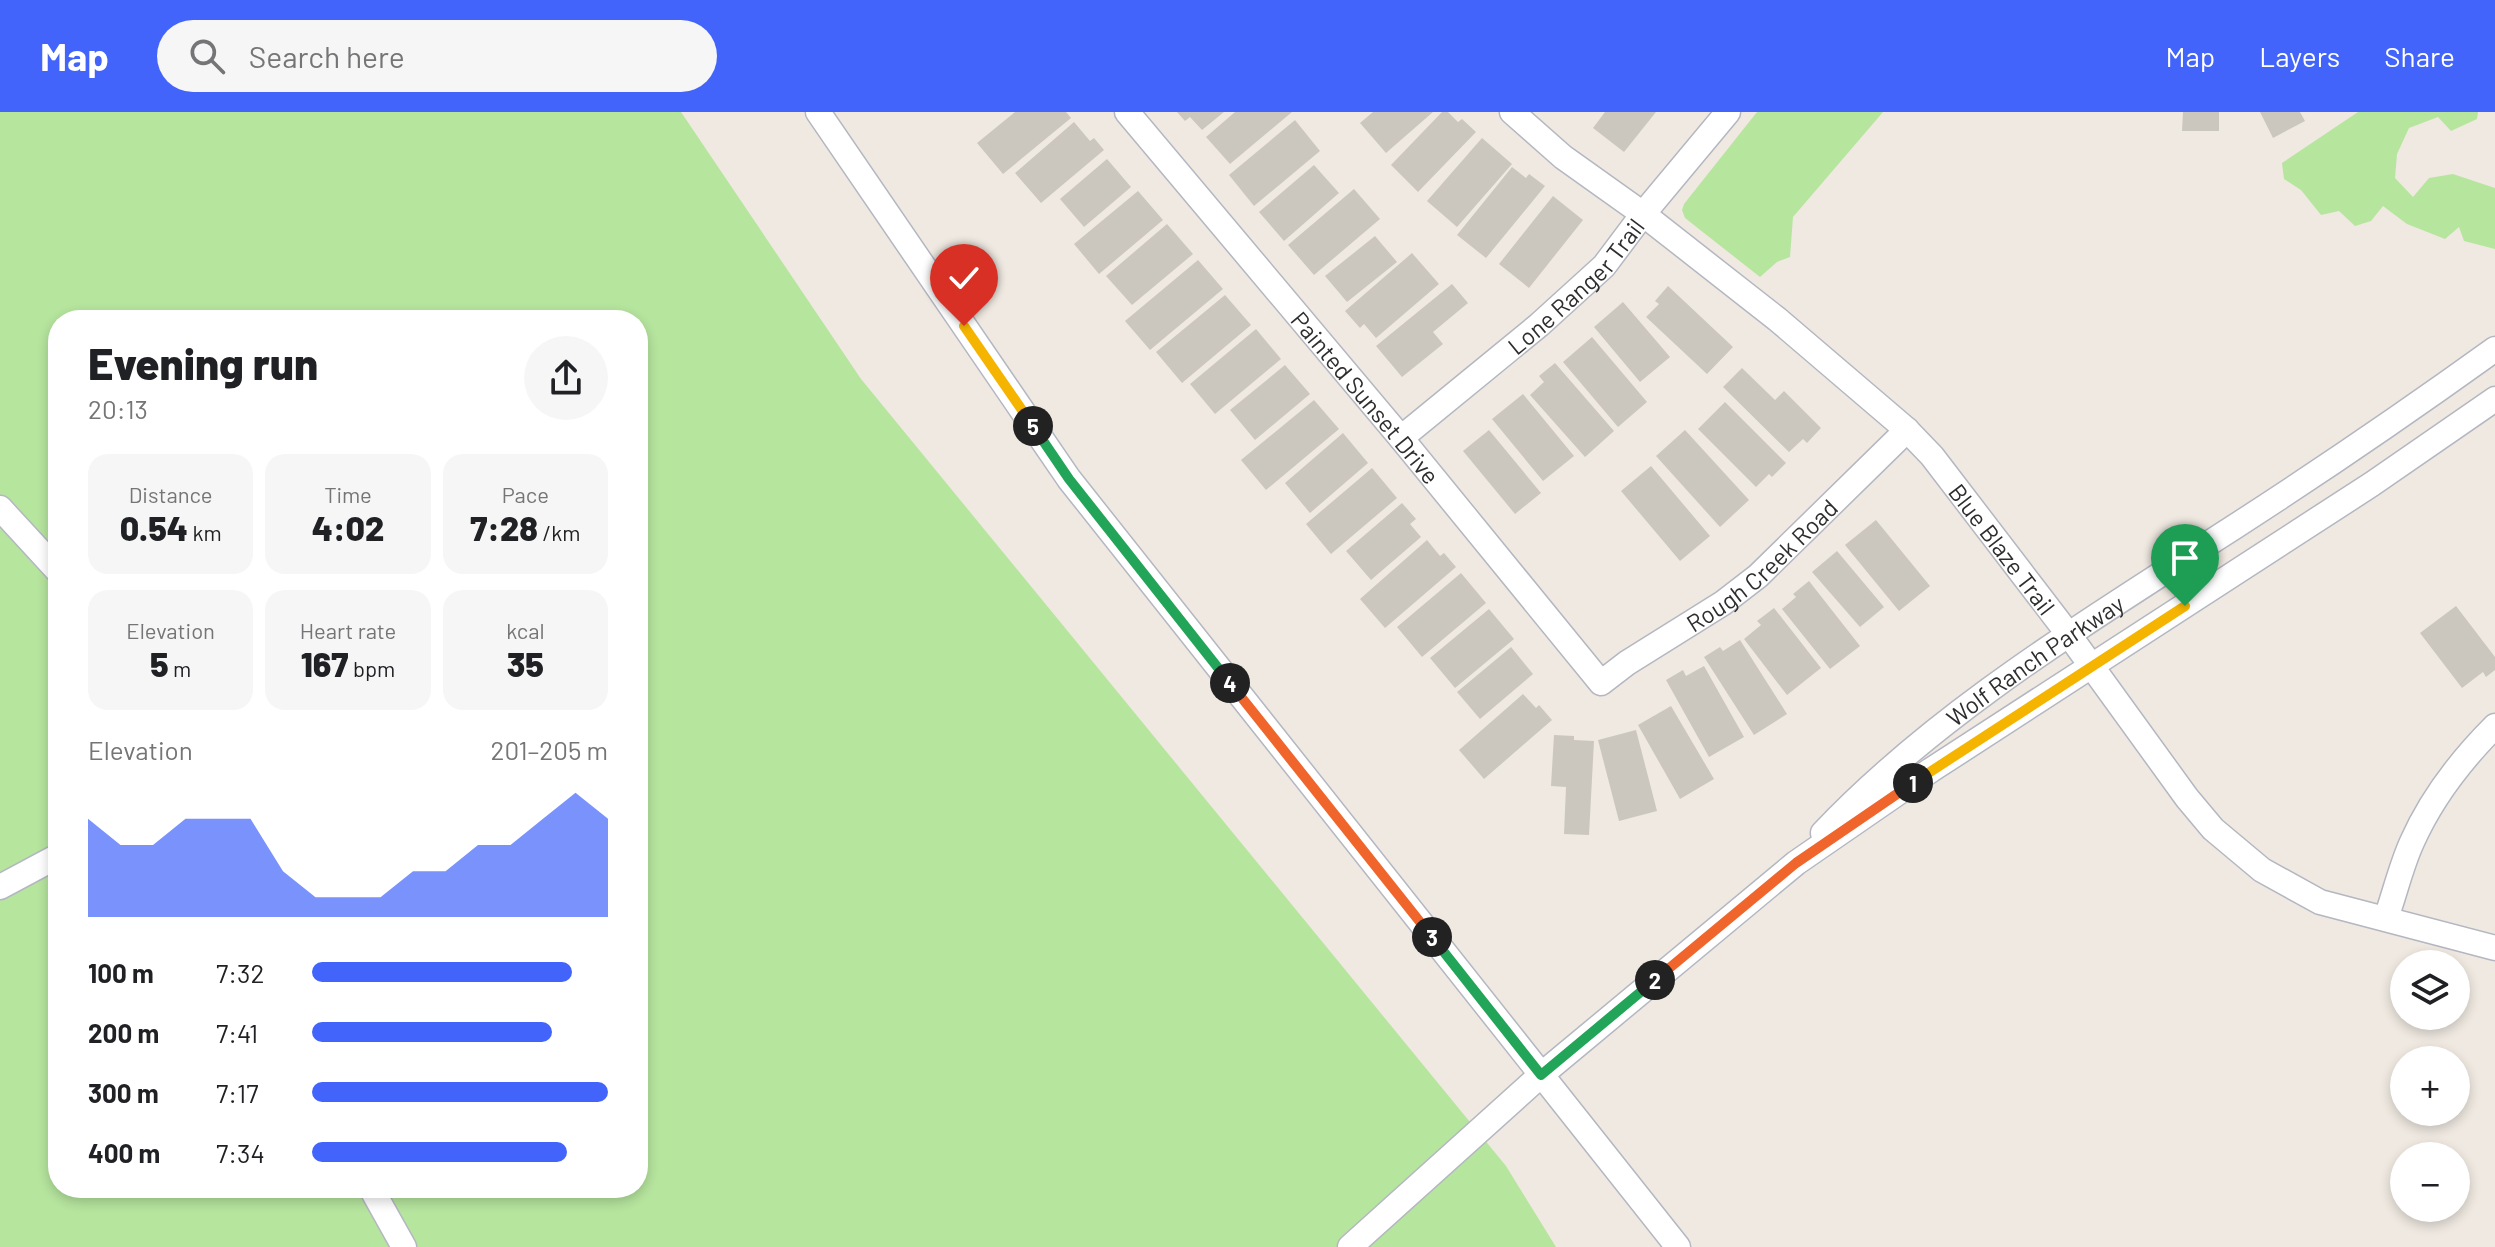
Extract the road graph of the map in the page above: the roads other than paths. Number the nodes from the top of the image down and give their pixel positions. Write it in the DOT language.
graph roads {
  1 [pos="818,112"];
  2 [pos="1127,112"];
  3 [pos="1512,112"];
  4 [pos="1728,112"];
  5 [pos="1643,214"];
  6 [pos="2495,349"];
  7 [pos="2495,399"];
  8 [pos="1907,430"];
  9 [pos="1401,438"];
  10 [pos="0,508"];
  11 [pos="48,560"];
  12 [pos="2069,635"];
  13 [pos="2091,667"];
  14 [pos="1601,683"];
  15 [pos="2495,726"];
  16 [pos="48,861"];
  17 [pos="1796,863"];
  18 [pos="0,887"];
  19 [pos="2386,918"];
  20 [pos="2495,948"];
  21 [pos="1541,1075"];
  22 [pos="377,1198"];
  23 [pos="404,1247"];
  24 [pos="1350,1247"];
  25 [pos="1678,1247"];
  1 -- 21 [label="street"];
  2 -- 9 [label="street, Painted Sunset Drive"];
  3 -- 5 [label="street, Blue Blaze Trail"];
  4 -- 5 [label="street, Lone Ranger Trail"];
  5 -- 8 [label="street, Blue Blaze Trail"];
  5 -- 9 [label="street, Lone Ranger Trail"];
  6 -- 12 [label="street, Wolf Ranch Parkway"];
  7 -- 13 [label="street, Wolf Ranch Parkway"];
  8 -- 12 [label="street, Blue Blaze Trail"];
  8 -- 14 [label="street, Rough Creek Road"];
  9 -- 14 [label="street, Painted Sunset Drive"];
  10 -- 11 [label="street"];
  12 -- 13 [label="street, Blue Blaze Trail"];
  12 -- 17 [label="street, Wolf Ranch Parkway"];
  13 -- 17 [label="street, Wolf Ranch Parkway"];
  13 -- 19 [label="street, Blue Blaze Trail"];
  15 -- 19 [label="street"];
  16 -- 18 [label="street"];
  17 -- 21 [label="street, Wolf Ranch Parkway"];
  19 -- 20 [label="street, Blue Blaze Trail"];
  21 -- 24 [label="street, Wolf Ranch Parkway"];
  21 -- 25 [label="street"];
  22 -- 23 [label="street"];
}
